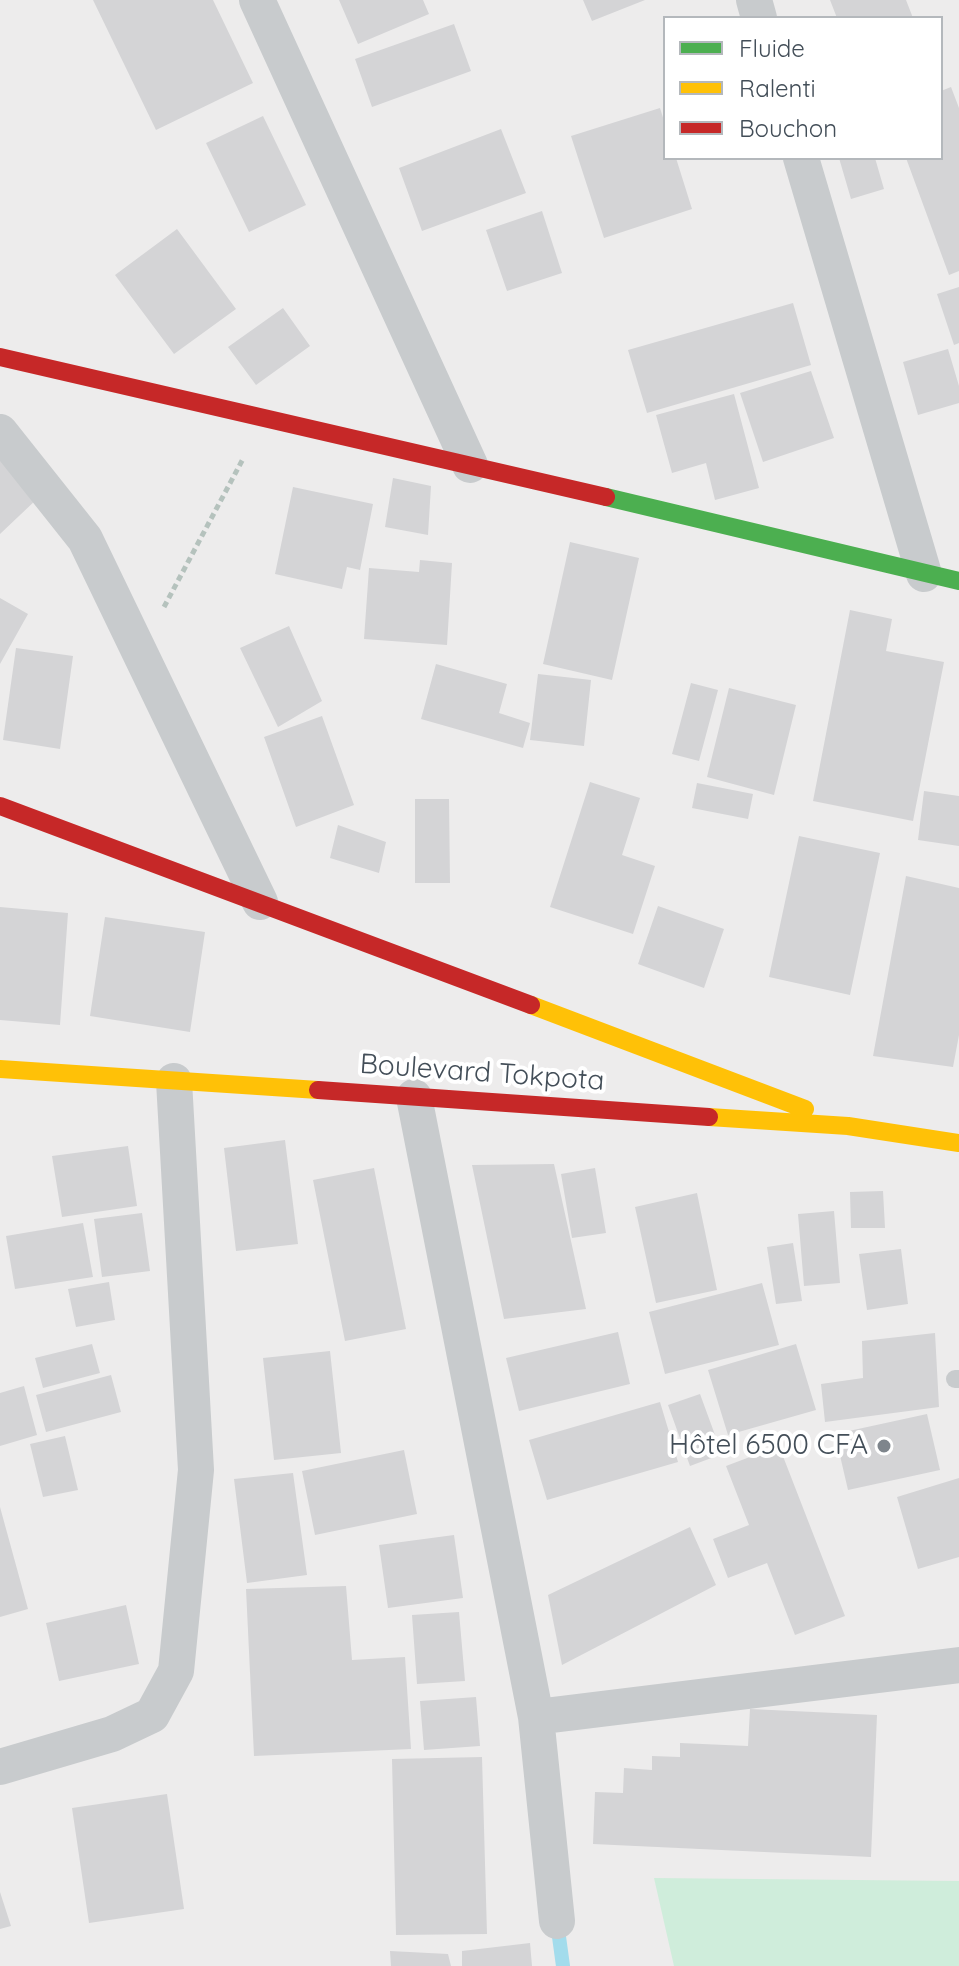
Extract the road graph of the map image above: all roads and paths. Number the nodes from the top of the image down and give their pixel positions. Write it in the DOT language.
graph roads {
  1 [pos="257,0"];
  2 [pos="802,160"];
  3 [pos="0,357"];
  4 [pos="265,418"];
  5 [pos="0,432"];
  6 [pos="470,465"];
  7 [pos="924,574"];
  8 [pos="959,581"];
  9 [pos="140,652"];
  10 [pos="0,806"];
  11 [pos="260,902"];
  12 [pos="0,1069"];
  13 [pos="174,1081"];
  14 [pos="414,1097"];
  15 [pos="848,1126"];
  16 [pos="959,1143"];
  17 [pos="959,1665"];
  18 [pos="536,1717"];
  19 [pos="0,1767"];
  20 [pos="557,1921"];
  1 -- 6 [label="street"];
  2 -- 7 [label="street"];
  3 -- 4 [label="street"];
  4 -- 6 [label="street"];
  4 -- 9 [label="path"];
  5 -- 9 [label="street"];
  6 -- 7 [label="street"];
  7 -- 8 [label="street"];
  9 -- 11 [label="street"];
  10 -- 11 [label="street"];
  11 -- 15 [label="street"];
  12 -- 13 [label="street, Boulevard Tokpota"];
  13 -- 14 [label="street, Boulevard Tokpota"];
  13 -- 19 [label="street"];
  14 -- 15 [label="street, Boulevard Tokpota"];
  14 -- 18 [label="street"];
  15 -- 16 [label="street, Boulevard Tokpota"];
  17 -- 18 [label="street"];
  18 -- 20 [label="street"];
}
